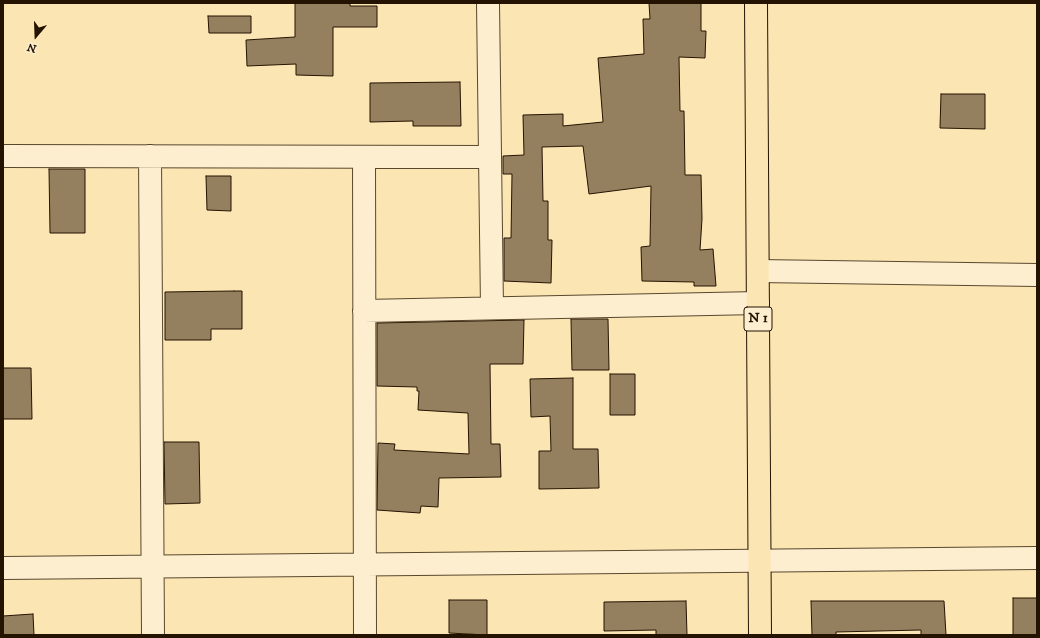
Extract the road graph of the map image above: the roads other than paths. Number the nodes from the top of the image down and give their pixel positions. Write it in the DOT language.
graph roads {
  1 [pos="488,3"];
  2 [pos="756,3"];
  3 [pos="3,156"];
  4 [pos="150,156"];
  5 [pos="364,157"];
  6 [pos="490,157"];
  7 [pos="758,271"];
  8 [pos="1037,275"];
  9 [pos="758,303"];
  10 [pos="492,308"];
  11 [pos="364,311"];
  12 [pos="1037,558"];
  13 [pos="760,561"];
  14 [pos="364,564"];
  15 [pos="152,566"];
  16 [pos="3,568"];
  17 [pos="153,635"];
  18 [pos="365,635"];
  19 [pos="760,635"];
  1 -- 6 [label="street"];
  2 -- 7 [label="highway, N 1"];
  3 -- 4 [label="street"];
  4 -- 5 [label="street"];
  4 -- 15 [label="street"];
  5 -- 6 [label="street"];
  5 -- 11 [label="street"];
  6 -- 10 [label="street"];
  7 -- 8 [label="street"];
  7 -- 9 [label="highway, N 1"];
  9 -- 10 [label="street"];
  9 -- 13 [label="highway, N 1"];
  10 -- 11 [label="street"];
  11 -- 14 [label="street"];
  12 -- 13 [label="street"];
  13 -- 14 [label="street"];
  13 -- 19 [label="highway, N 1"];
  14 -- 15 [label="street"];
  14 -- 18 [label="street"];
  15 -- 16 [label="street"];
  15 -- 17 [label="street"];
}
